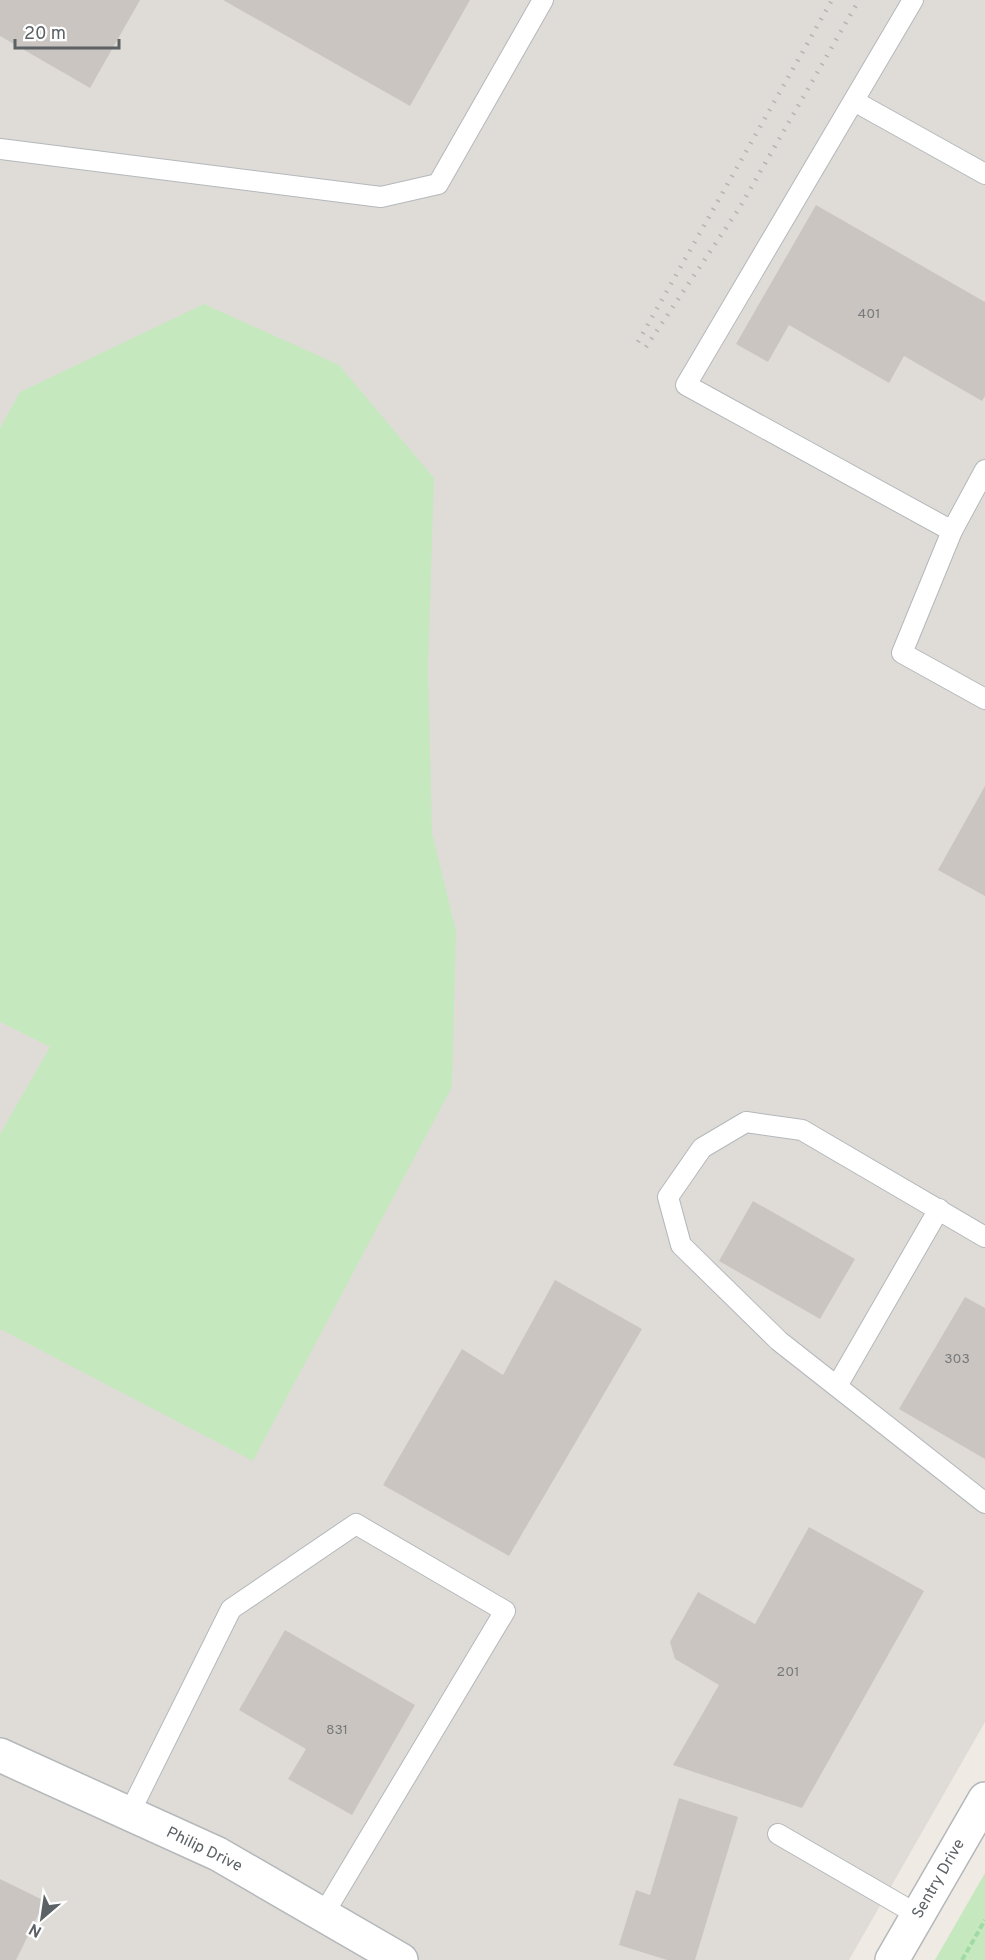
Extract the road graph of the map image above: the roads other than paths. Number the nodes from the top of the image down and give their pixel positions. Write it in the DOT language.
graph roads {
  1 [pos="543,0"];
  2 [pos="913,0"];
  3 [pos="854,101"];
  4 [pos="0,148"];
  5 [pos="985,174"];
  6 [pos="985,470"];
  7 [pos="952,531"];
  8 [pos="985,699"];
  9 [pos="939,1209"];
  10 [pos="985,1237"];
  11 [pos="837,1386"];
  12 [pos="985,1503"];
  13 [pos="0,1755"];
  14 [pos="985,1798"];
  15 [pos="129,1814"];
  16 [pos="778,1833"];
  17 [pos="323,1915"];
  18 [pos="918,1915"];
  19 [pos="401,1960"];
  20 [pos="892,1960"];
  1 -- 4 [label="lane"];
  2 -- 3 [label="lane"];
  3 -- 5 [label="lane"];
  3 -- 7 [label="lane"];
  6 -- 7 [label="lane"];
  7 -- 8 [label="lane"];
  9 -- 10 [label="lane"];
  9 -- 11 [label="lane"];
  9 -- 11 [label="lane"];
  11 -- 12 [label="lane"];
  13 -- 15 [label="street, Philip Drive"];
  14 -- 18 [label="street, Sentry Drive"];
  15 -- 17 [label="street, Philip Drive"];
  15 -- 17 [label="lane"];
  16 -- 18 [label="lane"];
  17 -- 19 [label="street, Philip Drive"];
  18 -- 20 [label="street, Sentry Drive"];
}
